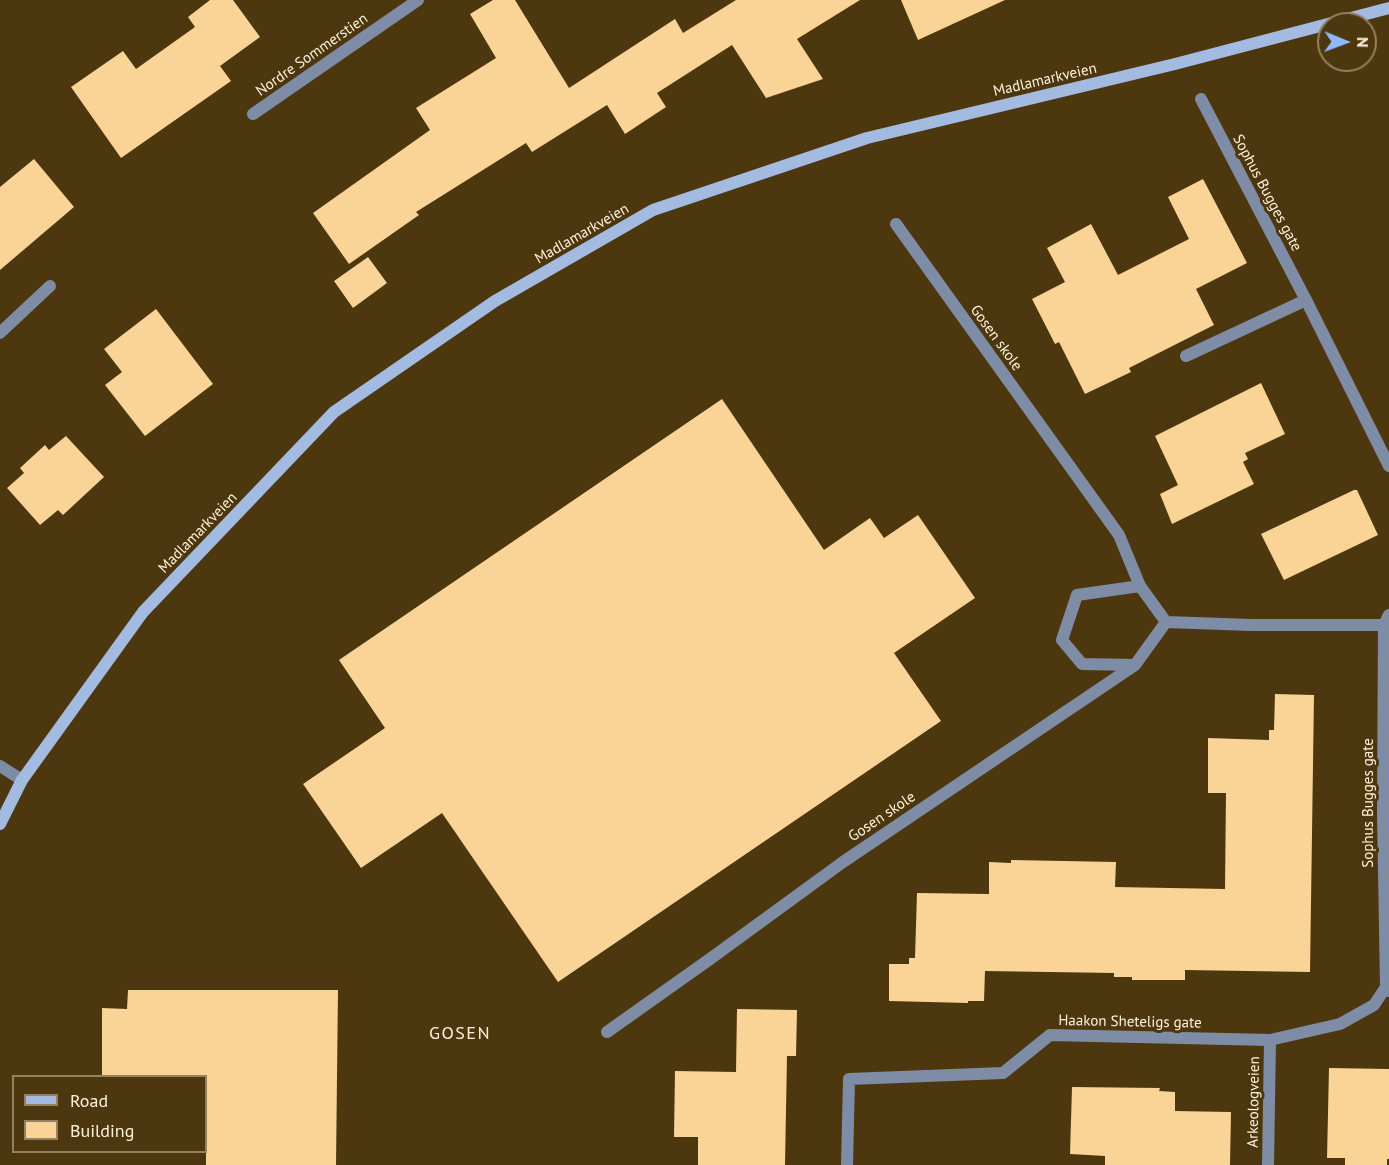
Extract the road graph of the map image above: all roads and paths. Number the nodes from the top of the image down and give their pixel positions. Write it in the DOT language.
graph roads {
  1 [pos="417,0"];
  2 [pos="1389,8"];
  3 [pos="1201,99"];
  4 [pos="253,114"];
  5 [pos="896,224"];
  6 [pos="50,286"];
  7 [pos="1306,300"];
  8 [pos="0,333"];
  9 [pos="1186,356"];
  10 [pos="1389,466"];
  11 [pos="1140,586"];
  12 [pos="1386,620"];
  13 [pos="1166,622"];
  14 [pos="1135,665"];
  15 [pos="0,766"];
  16 [pos="22,780"];
  17 [pos="0,824"];
  18 [pos="1388,989"];
  19 [pos="607,1032"];
  20 [pos="1270,1040"];
  21 [pos="847,1165"];
  22 [pos="1268,1165"];
  1 -- 4 [label="street, Nordre Sommerstien"];
  2 -- 16 [label="main road, Madlamarkveien"];
  3 -- 7 [label="street, Sophus Bugges gate"];
  5 -- 11 [label="street, Gosen skole"];
  6 -- 8 [label="street"];
  7 -- 9 [label="street"];
  7 -- 10 [label="street, Sophus Bugges gate"];
  11 -- 13 [label="street, Gosen skole"];
  11 -- 14 [label="street"];
  12 -- 13 [label="street"];
  12 -- 18 [label="street, Sophus Bugges gate"];
  13 -- 14 [label="street, Gosen skole"];
  14 -- 19 [label="street, Gosen skole"];
  15 -- 16 [label="street"];
  16 -- 17 [label="main road, Madlamarkveien"];
  18 -- 20 [label="street, Haakon Sheteligs gate"];
  20 -- 21 [label="street, Haakon Sheteligs gate"];
  20 -- 22 [label="street, Arkeologveien"];
}
